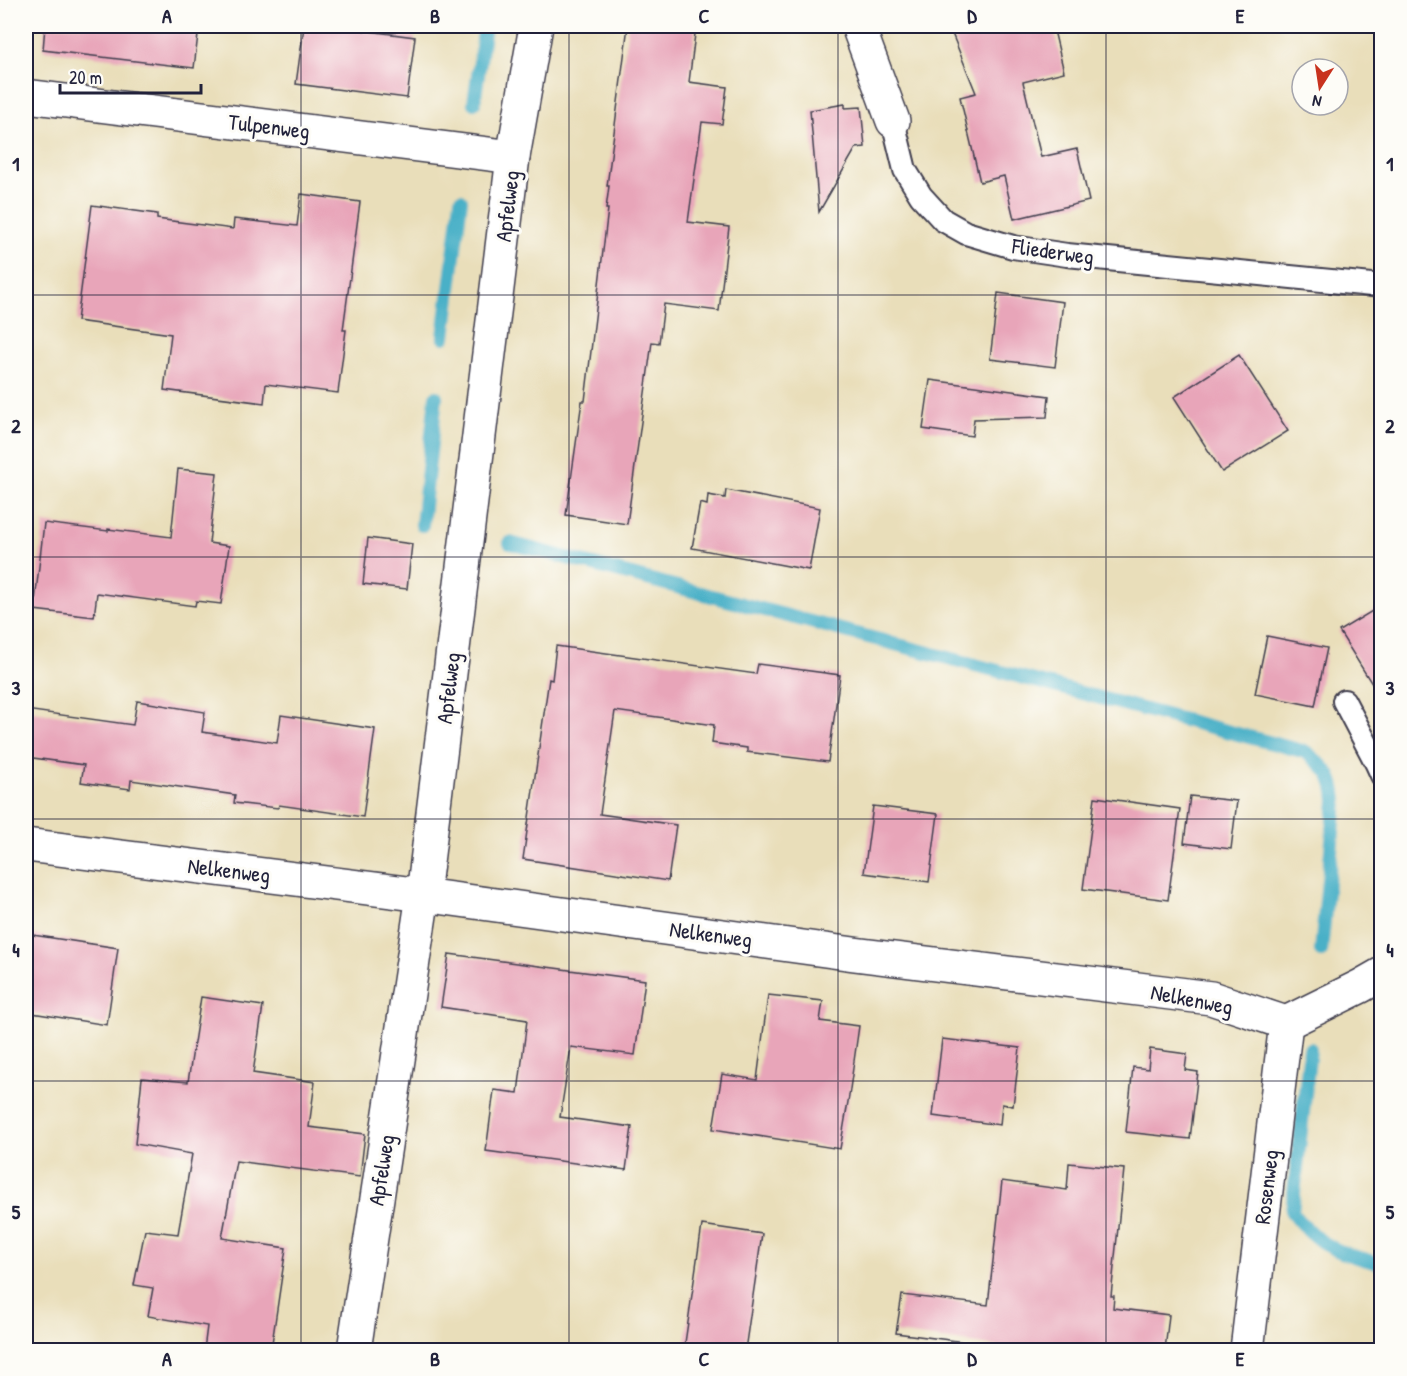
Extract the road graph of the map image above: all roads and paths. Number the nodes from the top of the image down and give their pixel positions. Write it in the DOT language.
graph roads {
  1 [pos="536,26"];
  2 [pos="858,26"];
  3 [pos="26,96"];
  4 [pos="893,121"];
  5 [pos="513,157"];
  6 [pos="1382,286"];
  7 [pos="1344,701"];
  8 [pos="1382,775"];
  9 [pos="26,844"];
  10 [pos="423,895"];
  11 [pos="1382,974"];
  12 [pos="1286,1023"];
  13 [pos="354,1350"];
  14 [pos="1247,1350"];
  1 -- 5 [label="street, Apfelweg"];
  2 -- 4 [label="street, Fliederweg"];
  3 -- 5 [label="street, Tulpenweg"];
  4 -- 6 [label="lane, Fliederweg"];
  5 -- 10 [label="street, Apfelweg"];
  7 -- 8 [label="lane"];
  9 -- 10 [label="street, Nelkenweg"];
  10 -- 12 [label="street, Nelkenweg"];
  10 -- 13 [label="street, Apfelweg"];
  11 -- 12 [label="street"];
  12 -- 14 [label="street, Rosenweg"];
}
